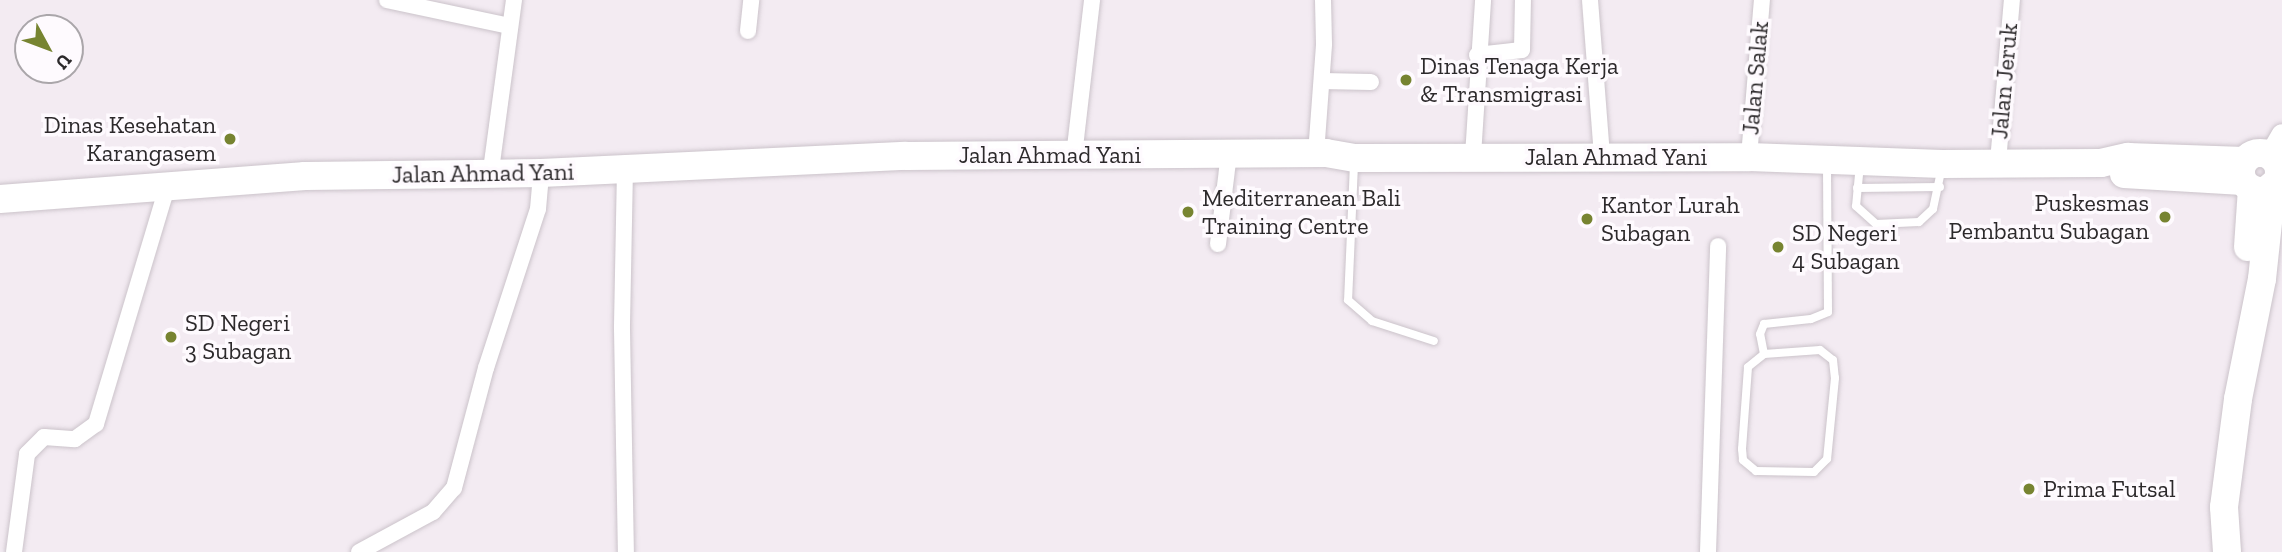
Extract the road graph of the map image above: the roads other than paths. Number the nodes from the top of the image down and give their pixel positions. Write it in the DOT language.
graph roads {
  1 [pos="387,0"];
  2 [pos="514,0"];
  3 [pos="751,0"];
  4 [pos="1092,0"];
  5 [pos="1323,0"];
  6 [pos="1483,0"];
  7 [pos="1524,0"];
  8 [pos="1590,0"];
  9 [pos="1762,0"];
  10 [pos="2012,0"];
  11 [pos="410,2"];
  12 [pos="509,26"];
  13 [pos="748,31"];
  14 [pos="1477,55"];
  15 [pos="1322,81"];
  16 [pos="1371,82"];
  17 [pos="1229,153"];
  18 [pos="1316,154"];
  19 [pos="1074,156"];
  20 [pos="1473,156"];
  21 [pos="1602,157"];
  22 [pos="1749,157"];
  23 [pos="1355,158"];
  24 [pos="1827,162"];
  25 [pos="1997,162"];
  26 [pos="625,169"];
  27 [pos="2265,169"];
  28 [pos="491,170"];
  29 [pos="541,173"];
  30 [pos="1859,175"];
  31 [pos="1941,175"];
  32 [pos="167,188"];
  33 [pos="0,199"];
  34 [pos="1218,244"];
  35 [pos="1718,246"];
  36 [pos="1434,341"];
  37 [pos="1763,354"];
  38 [pos="14,552"];
  39 [pos="359,552"];
  40 [pos="626,552"];
  41 [pos="1708,552"];
  42 [pos="2227,552"];
  1 -- 11 [label="street"];
  2 -- 12 [label="street"];
  3 -- 13 [label="street"];
  4 -- 19 [label="street"];
  5 -- 15 [label="street"];
  6 -- 14 [label="street"];
  7 -- 14 [label="street"];
  8 -- 21 [label="street"];
  9 -- 22 [label="street, Jalan Salak"];
  10 -- 25 [label="street, Jalan Jeruk"];
  11 -- 12 [label="street"];
  12 -- 28 [label="street"];
  14 -- 20 [label="street"];
  15 -- 16 [label="street"];
  15 -- 18 [label="street"];
  17 -- 18 [label="highway, Jalan Ahmad Yani"];
  17 -- 19 [label="highway, Jalan Ahmad Yani"];
  17 -- 34 [label="street"];
  18 -- 23 [label="highway, Jalan Ahmad Yani"];
  19 -- 26 [label="highway, Jalan Ahmad Yani"];
  20 -- 21 [label="highway, Jalan Ahmad Yani"];
  20 -- 23 [label="highway, Jalan Ahmad Yani"];
  21 -- 22 [label="highway, Jalan Ahmad Yani"];
  22 -- 24 [label="highway, Jalan Ahmad Yani"];
  23 -- 36 [label="lane"];
  24 -- 30 [label="highway, Jalan Ahmad Yani"];
  24 -- 37 [label="lane"];
  25 -- 27 [label="highway, Jalan Ahmad Yani"];
  25 -- 31 [label="highway, Jalan Ahmad Yani"];
  26 -- 29 [label="highway, Jalan Ahmad Yani"];
  26 -- 40 [label="street"];
  27 -- 42 [label="highway"];
  28 -- 29 [label="highway, Jalan Ahmad Yani"];
  28 -- 32 [label="highway, Jalan Ahmad Yani"];
  29 -- 39 [label="street"];
  30 -- 31 [label="highway, Jalan Ahmad Yani"];
  30 -- 31 [label="lane"];
  32 -- 33 [label="highway, Jalan Ahmad Yani"];
  32 -- 38 [label="street"];
  35 -- 41 [label="street"];
  37 -- 37 [label="lane"];
}
